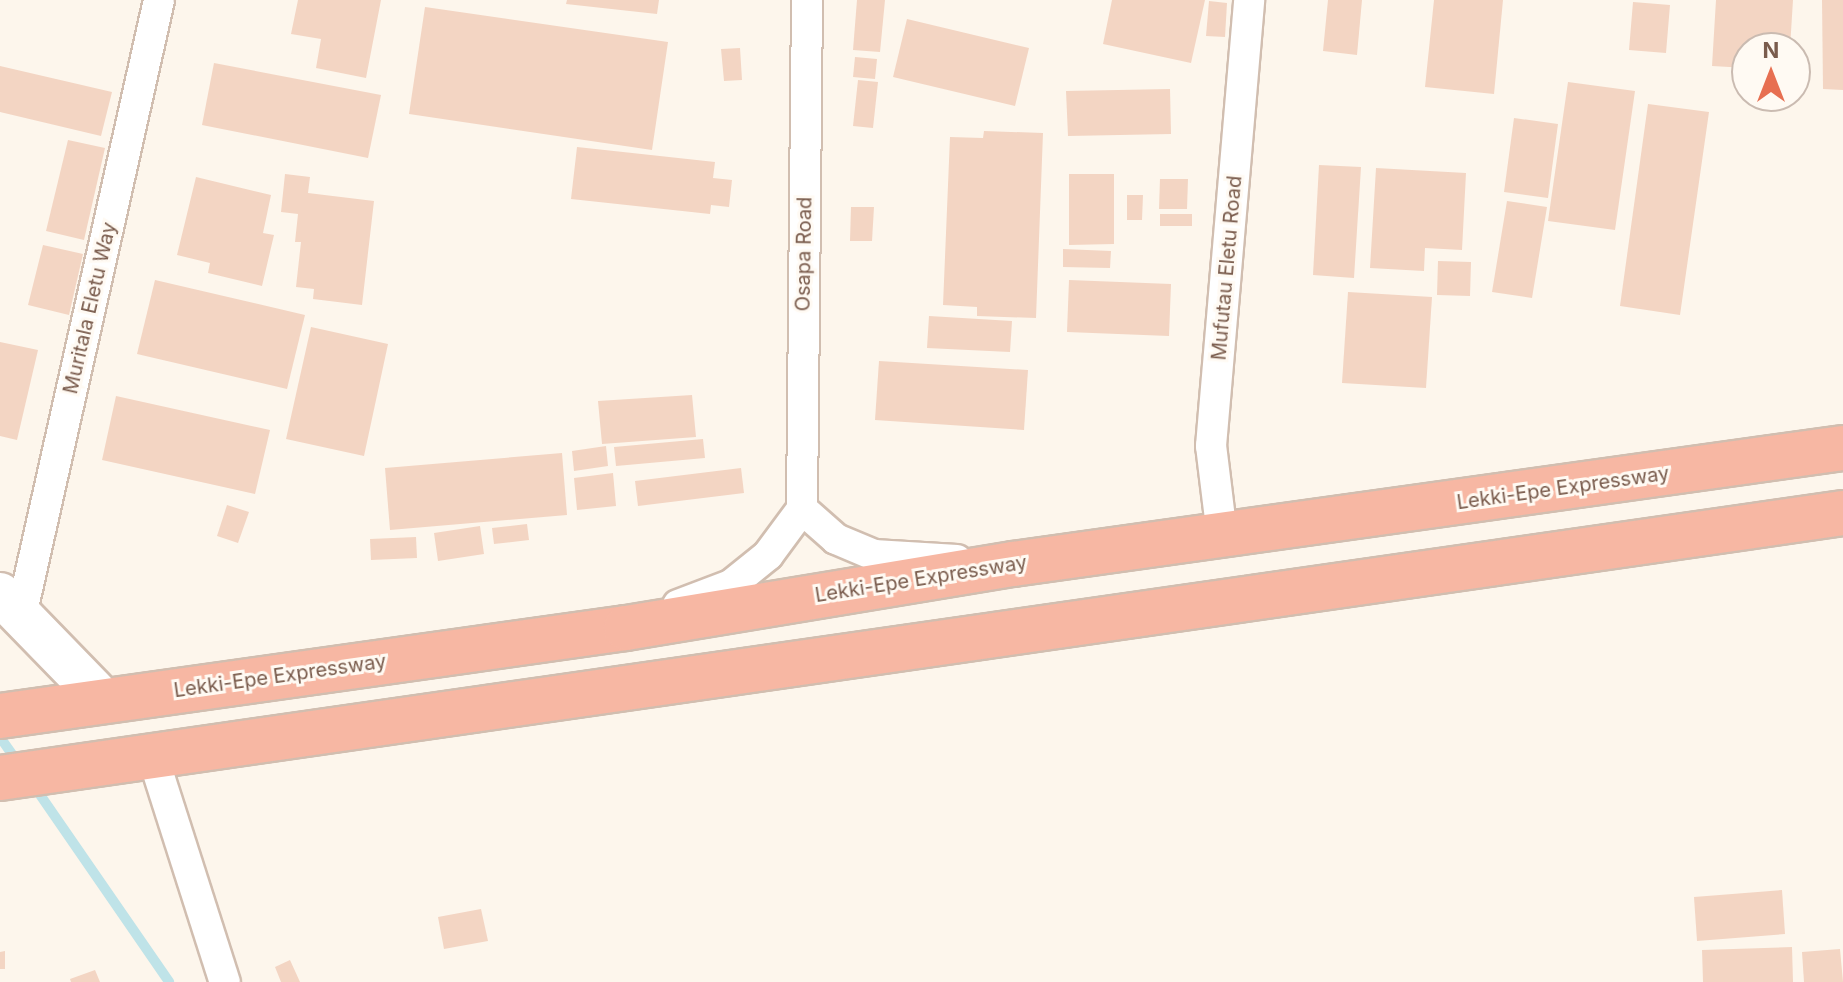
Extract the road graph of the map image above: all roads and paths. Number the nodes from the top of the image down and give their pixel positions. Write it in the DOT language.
graph roads {
  1 [pos="159,0"];
  2 [pos="807,0"];
  3 [pos="1249,0"];
  4 [pos="1843,448"];
  5 [pos="802,509"];
  6 [pos="1843,513"];
  7 [pos="1222,535"];
  8 [pos="1013,564"];
  9 [pos="10,605"];
  10 [pos="626,628"];
  11 [pos="104,701"];
  12 [pos="0,716"];
  13 [pos="153,757"];
  14 [pos="0,778"];
  15 [pos="225,982"];
  1 -- 9 [label="street, Muritala Eletu Way"];
  2 -- 5 [label="street, Osapa Road"];
  3 -- 7 [label="street, Mufutau Eletu Road"];
  4 -- 7 [label="highway, Lekki-Epe Expressway"];
  5 -- 8 [label="street"];
  5 -- 10 [label="street"];
  6 -- 13 [label="highway"];
  7 -- 8 [label="highway, Lekki-Epe Expressway"];
  8 -- 10 [label="highway, Lekki-Epe Expressway"];
  9 -- 11 [label="street"];
  10 -- 11 [label="highway, Lekki-Epe Expressway"];
  11 -- 12 [label="highway, Lekki-Epe Expressway"];
  13 -- 14 [label="highway"];
  13 -- 15 [label="street"];
}
